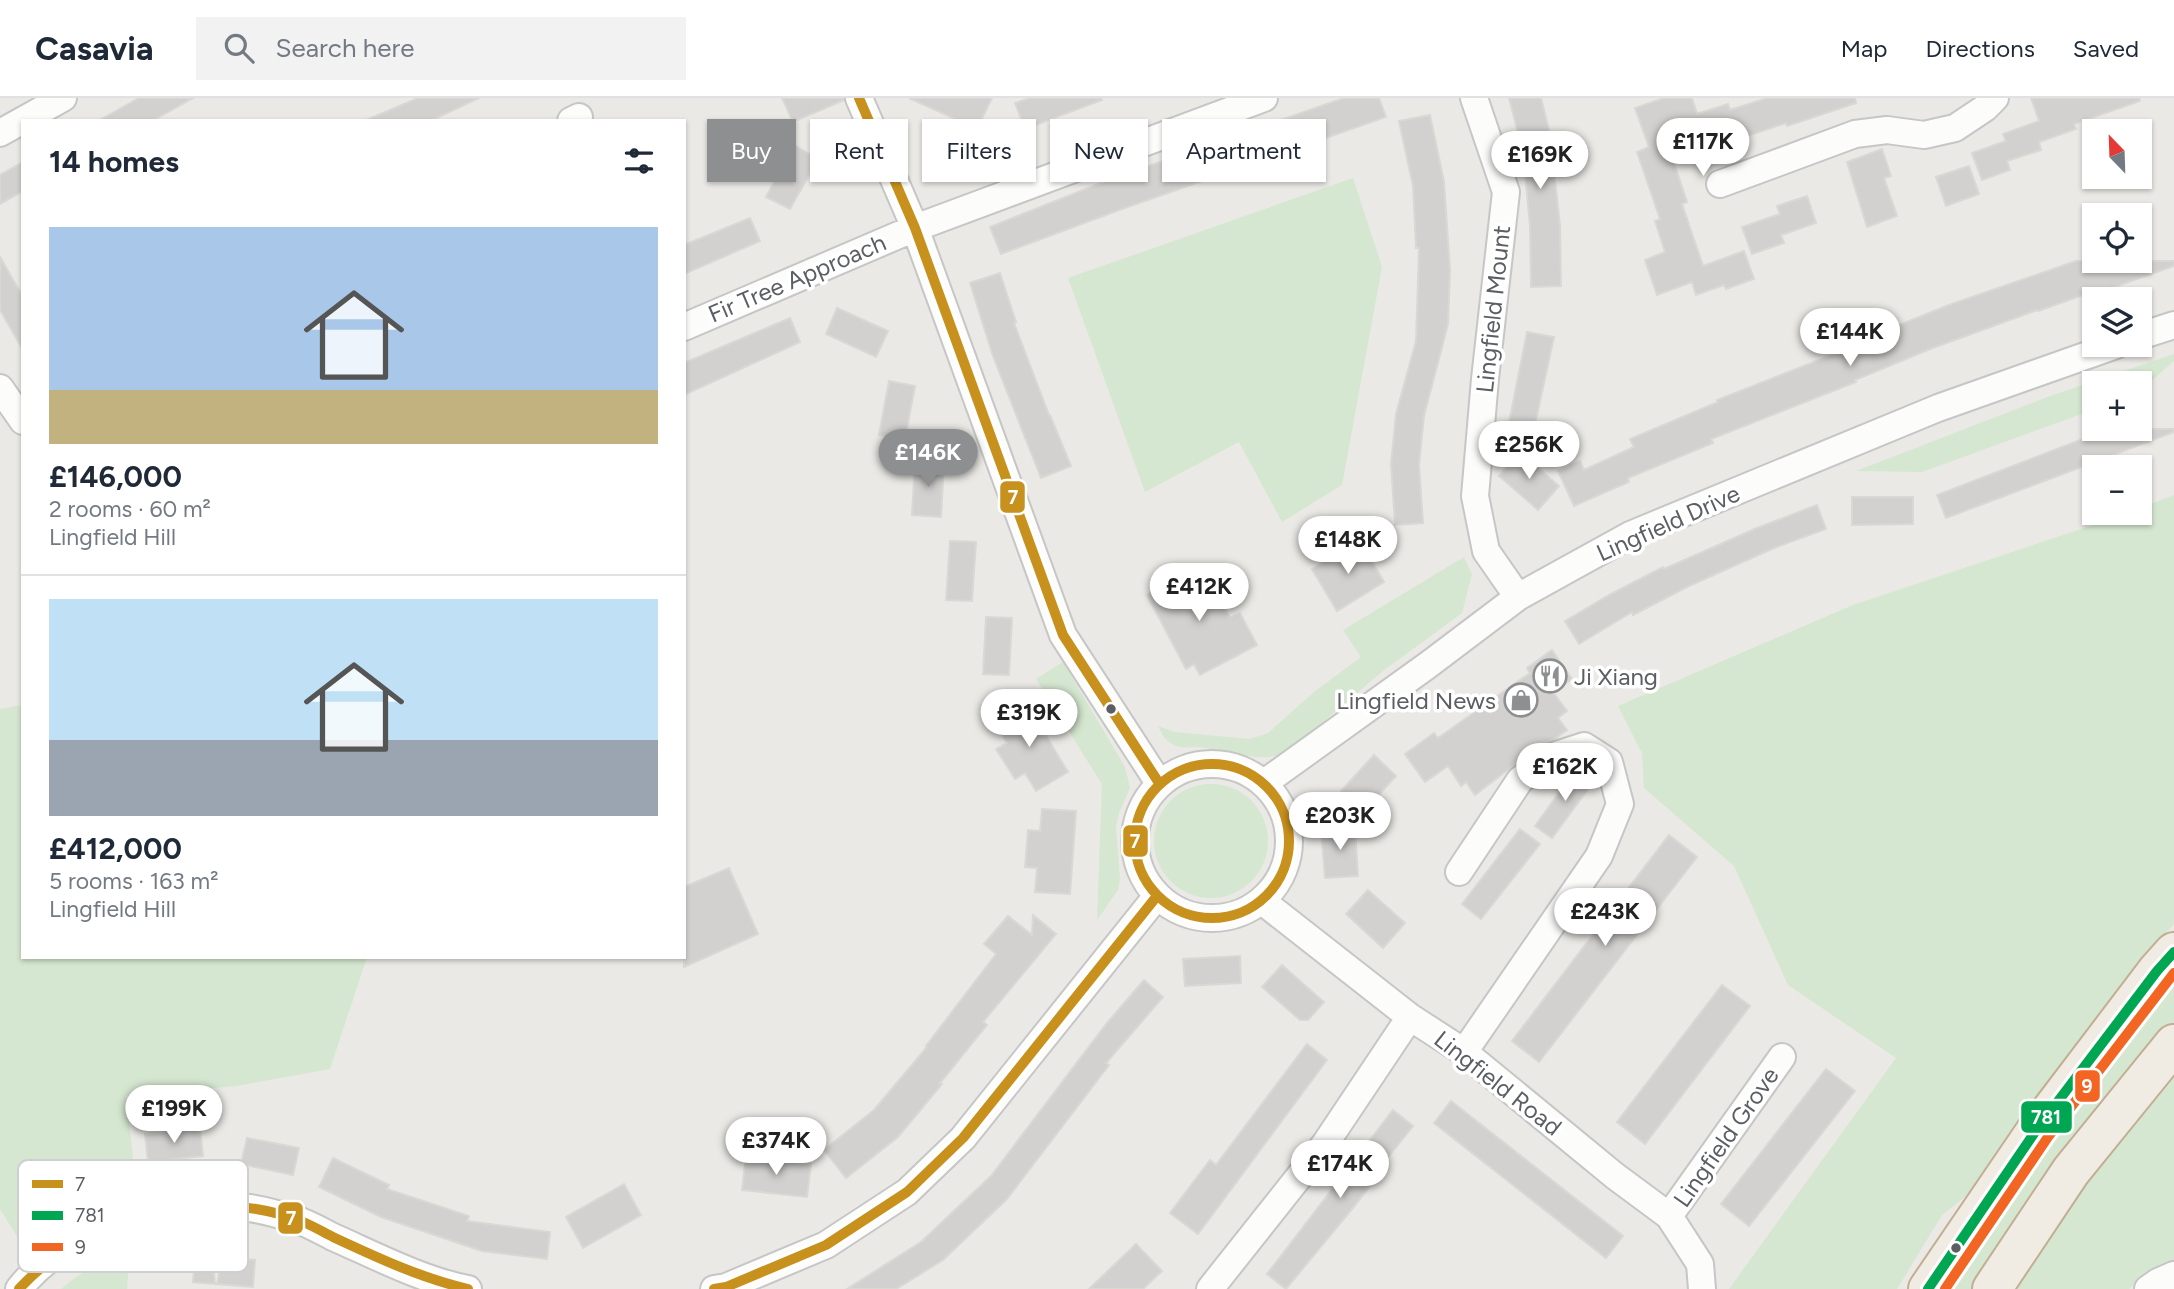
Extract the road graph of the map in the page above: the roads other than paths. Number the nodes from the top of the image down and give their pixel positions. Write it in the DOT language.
graph roads {
  1 [pos="63,98"];
  2 [pos="859,98"];
  3 [pos="1264,98"];
  4 [pos="1474,98"];
  5 [pos="1995,98"];
  6 [pos="25,119"];
  7 [pos="21,121"];
  8 [pos="0,133"];
  9 [pos="1720,184"];
  10 [pos="915,228"];
  11 [pos="2174,325"];
  12 [pos="686,326"];
  13 [pos="2152,332"];
  14 [pos="2082,357"];
  15 [pos="0,388"];
  16 [pos="21,418"];
  17 [pos="1518,597"];
  18 [pos="1159,783"];
  19 [pos="1264,783"];
  20 [pos="1459,872"];
  21 [pos="1157,896"];
  22 [pos="1262,901"];
  23 [pos="2174,952"];
  24 [pos="1410,1017"];
  25 [pos="2174,1044"];
  26 [pos="1464,1052"];
  27 [pos="1782,1058"];
  28 [pos="248,1209"];
  29 [pos="1670,1216"];
  30 [pos="35,1272"];
  31 [pos="2174,1275"];
  32 [pos="722,1288"];
  33 [pos="19,1289"];
  34 [pos="468,1289"];
  35 [pos="1210,1289"];
  36 [pos="1702,1289"];
  37 [pos="1928,1289"];
  38 [pos="1992,1289"];
  39 [pos="2148,1289"];
  1 -- 6 [label="street"];
  2 -- 10 [label="street"];
  3 -- 10 [label="street, Fir Tree Approach"];
  4 -- 17 [label="street, Lingfield Mount"];
  5 -- 9 [label="street"];
  7 -- 8 [label="street"];
  10 -- 12 [label="street, Fir Tree Approach"];
  10 -- 18 [label="street"];
  11 -- 13 [label="street"];
  14 -- 17 [label="street, Lingfield Drive"];
  15 -- 16 [label="street"];
  17 -- 19 [label="street, Lingfield Drive"];
  18 -- 19 [label="street"];
  18 -- 21 [label="street"];
  19 -- 22 [label="street"];
  20 -- 26 [label="street"];
  21 -- 22 [label="street"];
  21 -- 32 [label="street"];
  22 -- 24 [label="street, Lingfield Road"];
  23 -- 37 [label="highway"];
  24 -- 26 [label="street, Lingfield Road"];
  24 -- 35 [label="street"];
  25 -- 38 [label="highway"];
  26 -- 29 [label="street, Lingfield Road"];
  27 -- 29 [label="street, Lingfield Grove"];
  28 -- 34 [label="street"];
  29 -- 36 [label="street, Lingfield Road"];
  30 -- 33 [label="street"];
  31 -- 39 [label="street"];
}
